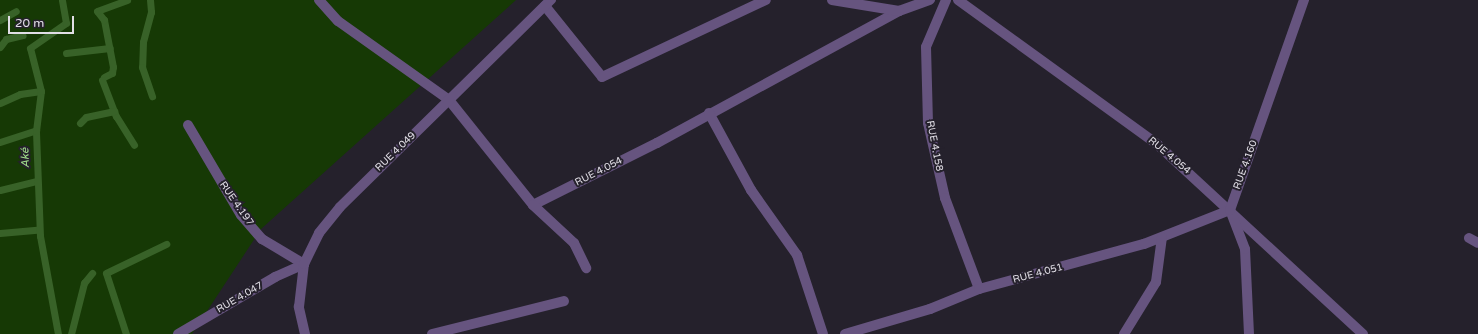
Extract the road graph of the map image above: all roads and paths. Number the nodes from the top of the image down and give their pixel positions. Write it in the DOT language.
graph roads {
  1 [pos="319,0"];
  2 [pos="766,0"];
  3 [pos="832,0"];
  4 [pos="930,0"];
  5 [pos="946,0"];
  6 [pos="958,0"];
  7 [pos="1304,0"];
  8 [pos="548,3"];
  9 [pos="899,12"];
  10 [pos="449,100"];
  11 [pos="709,113"];
  12 [pos="188,125"];
  13 [pos="534,206"];
  14 [pos="1230,210"];
  15 [pos="1162,237"];
  16 [pos="304,264"];
  17 [pos="586,268"];
  18 [pos="979,289"];
  19 [pos="564,301"];
  20 [pos="178,334"];
  21 [pos="305,334"];
  22 [pos="432,334"];
  23 [pos="823,334"];
  24 [pos="845,334"];
  25 [pos="1124,334"];
  26 [pos="1249,334"];
  27 [pos="1363,334"];
  1 -- 10 [label="street"];
  2 -- 8 [label="street"];
  3 -- 9 [label="street"];
  4 -- 9 [label="street, RUE 4.054"];
  5 -- 18 [label="street, RUE 4.158"];
  6 -- 14 [label="street, RUE 4.054"];
  7 -- 14 [label="street, RUE 4.160"];
  8 -- 10 [label="street, RUE 4.049"];
  9 -- 11 [label="street, RUE 4.054"];
  10 -- 13 [label="street"];
  10 -- 16 [label="street, RUE 4.049"];
  11 -- 13 [label="street, RUE 4.054"];
  11 -- 23 [label="street"];
  12 -- 16 [label="street, RUE 4.197"];
  13 -- 17 [label="street"];
  14 -- 15 [label="street, RUE 4.051"];
  14 -- 26 [label="street"];
  14 -- 27 [label="street, RUE 4.054"];
  15 -- 18 [label="street, RUE 4.051"];
  15 -- 25 [label="street"];
  16 -- 20 [label="street, RUE 4.047"];
  16 -- 21 [label="street, RUE 4.049"];
  18 -- 24 [label="street, RUE 4.051"];
  19 -- 22 [label="street"];
}
